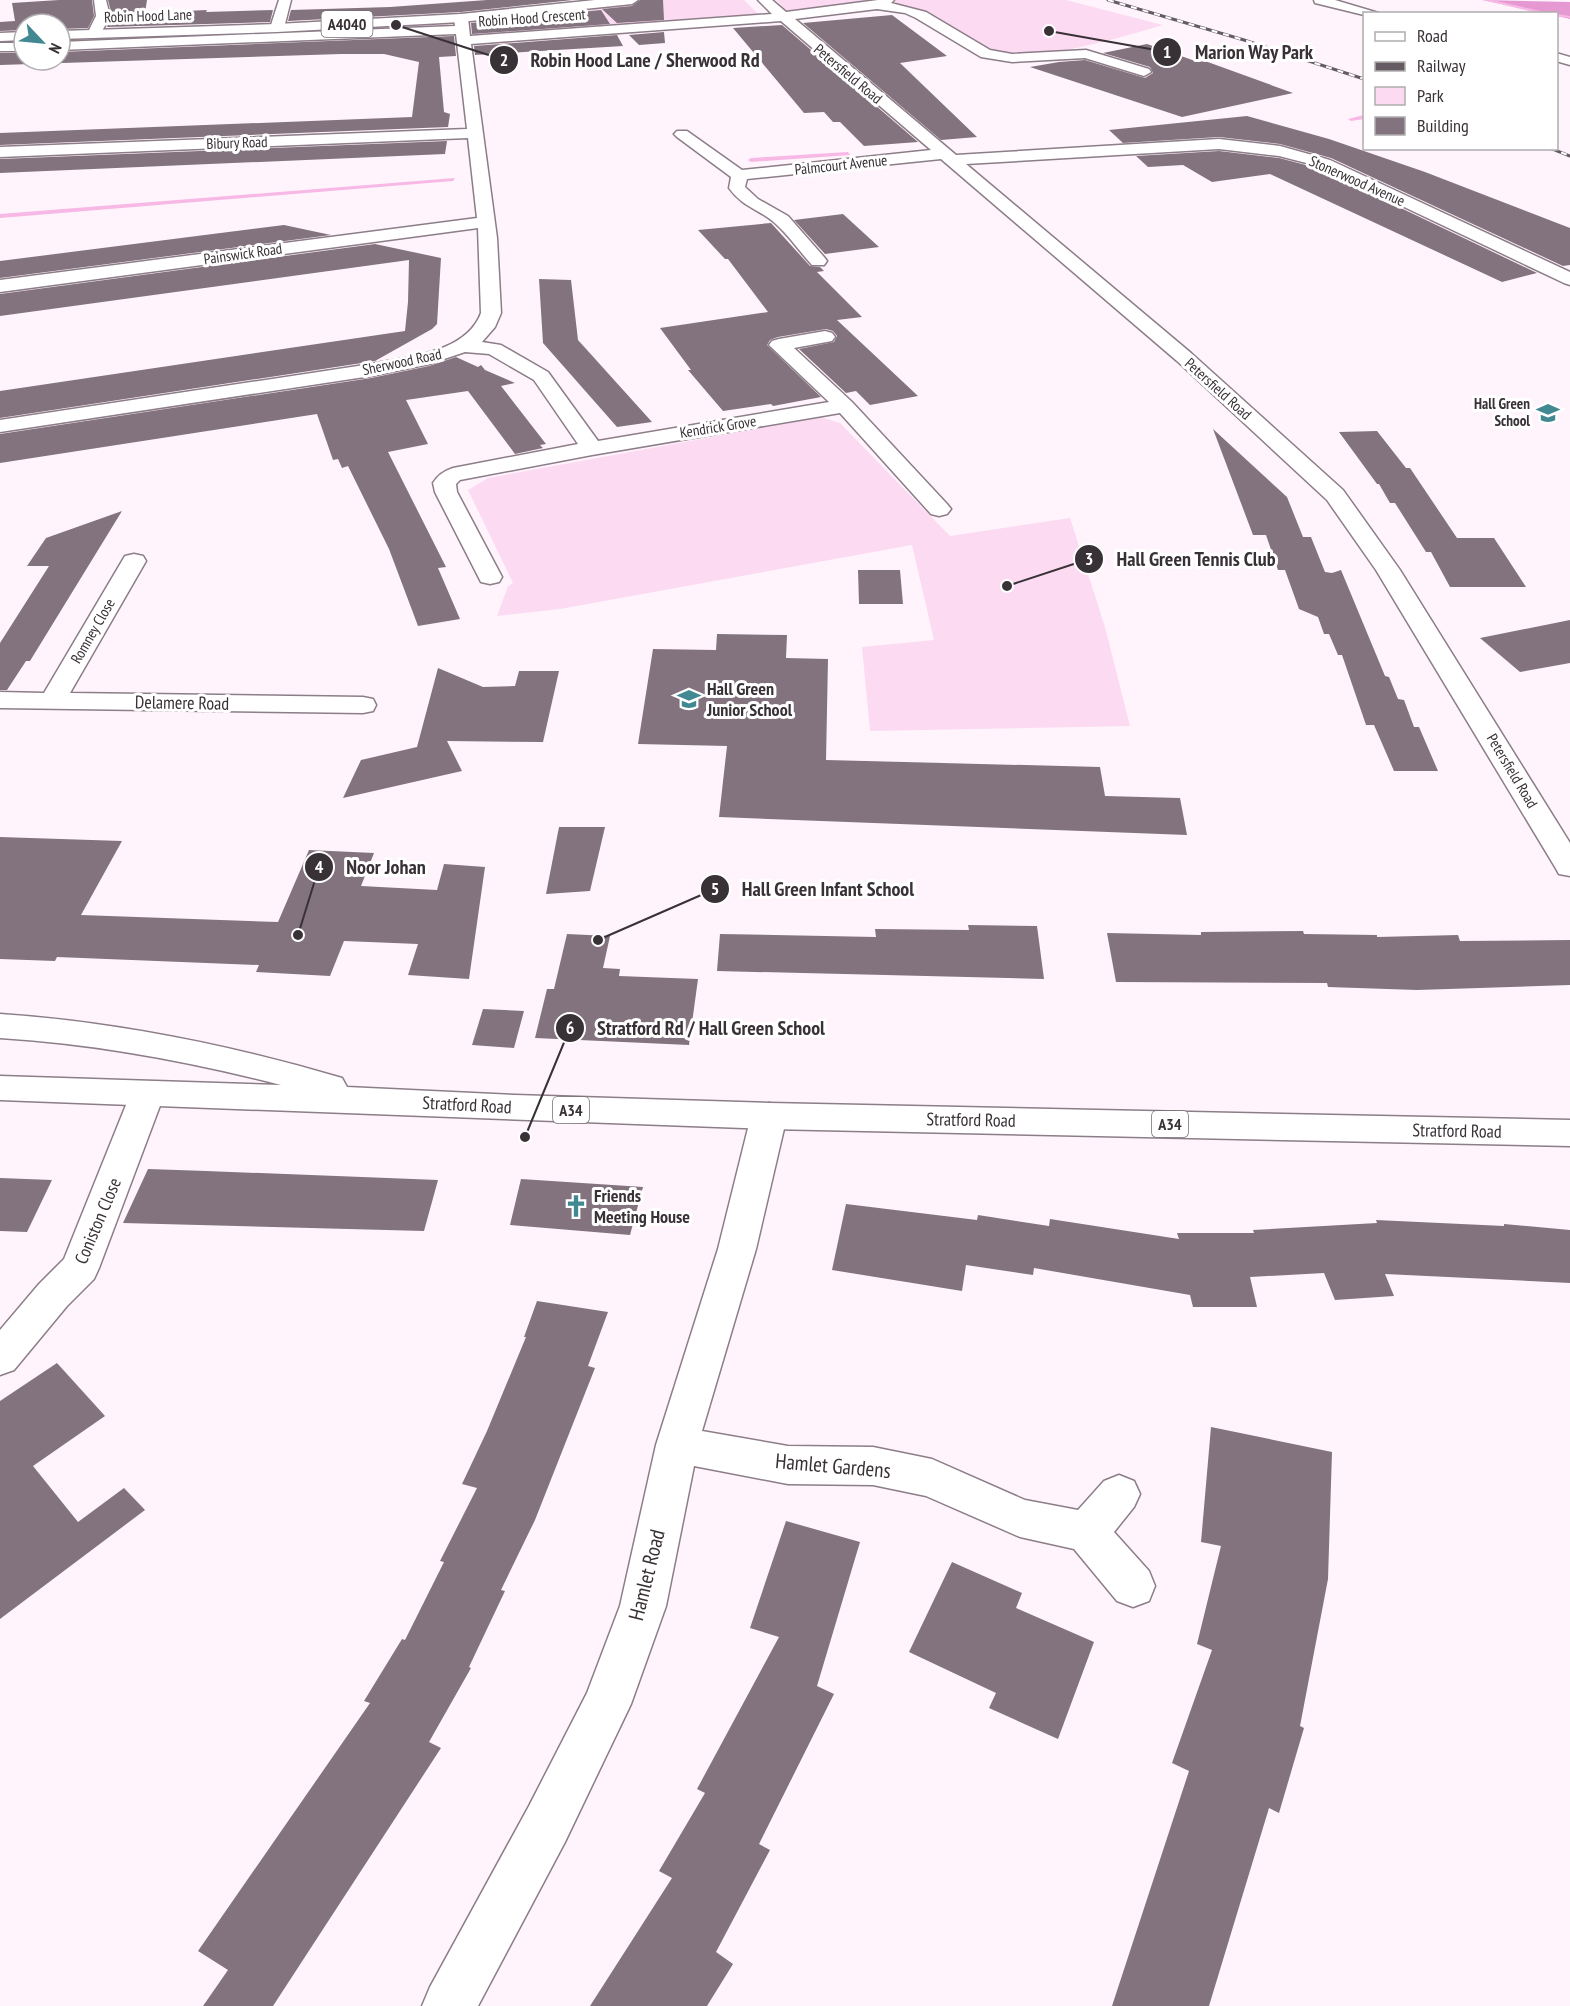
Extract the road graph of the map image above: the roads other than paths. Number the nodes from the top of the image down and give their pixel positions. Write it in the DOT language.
graph roads {
  1 [pos="100,0"];
  2 [pos="285,0"];
  3 [pos="632,0"];
  4 [pos="764,0"];
  5 [pos="1320,0"];
  6 [pos="883,2"];
  7 [pos="1368,12"];
  8 [pos="781,17"];
  9 [pos="277,28"];
  10 [pos="462,29"];
  11 [pos="94,34"];
  12 [pos="72,35"];
  13 [pos="72,45"];
  14 [pos="1130,76"];
  15 [pos="474,133"];
  16 [pos="682,134"];
  17 [pos="0,152"];
  18 [pos="946,157"];
  19 [pos="739,175"];
  20 [pos="485,222"];
  21 [pos="791,256"];
  22 [pos="1570,279"];
  23 [pos="0,286"];
  24 [pos="825,337"];
  25 [pos="779,345"];
  26 [pos="464,346"];
  27 [pos="756,349"];
  28 [pos="845,406"];
  29 [pos="0,426"];
  30 [pos="592,448"];
  31 [pos="939,509"];
  32 [pos="134,561"];
  33 [pos="490,577"];
  34 [pos="0,700"];
  35 [pos="52,701"];
  36 [pos="363,705"];
  37 [pos="1570,867"];
  38 [pos="0,1026"];
  39 [pos="167,1046"];
  40 [pos="0,1088"];
  41 [pos="147,1095"];
  42 [pos="372,1100"];
  43 [pos="769,1116"];
  44 [pos="1570,1133"];
  45 [pos="0,1358"];
  46 [pos="677,1445"];
  47 [pos="1119,1494"];
  48 [pos="1088,1532"];
  49 [pos="1133,1586"];
  50 [pos="449,2006"];
  1 -- 11 [label="main road"];
  2 -- 9 [label="main road"];
  3 -- 10 [label="main road, Robin Hood Lane / A4040"];
  4 -- 8 [label="main road, Petersfield Road"];
  5 -- 7 [label="main road"];
  6 -- 8 [label="main road, Robin Hood Crescent"];
  6 -- 14 [label="main road, Robin Hood Crescent"];
  8 -- 10 [label="main road, Robin Hood Crescent"];
  8 -- 18 [label="main road, Petersfield Road"];
  9 -- 10 [label="main road, Robin Hood Lane / A4040"];
  9 -- 11 [label="main road, Robin Hood Lane / A4040"];
  10 -- 13 [label="main road, Robin Hood Lane"];
  10 -- 15 [label="main road, Sherwood Road"];
  11 -- 12 [label="main road, Robin Hood Lane / A4040"];
  15 -- 17 [label="main road, Bibury Road"];
  15 -- 20 [label="main road, Sherwood Road"];
  16 -- 19 [label="main road"];
  18 -- 19 [label="main road, Palmcourt Avenue"];
  18 -- 22 [label="main road, Stonerwood Avenue"];
  18 -- 37 [label="main road, Petersfield Road"];
  19 -- 21 [label="main road"];
  20 -- 23 [label="main road, Painswick Road"];
  20 -- 26 [label="main road, Sherwood Road"];
  24 -- 25 [label="main road"];
  25 -- 27 [label="main road"];
  25 -- 28 [label="main road"];
  26 -- 29 [label="main road, Sherwood Road"];
  26 -- 30 [label="main road"];
  28 -- 30 [label="main road, Kendrick Grove"];
  28 -- 31 [label="main road"];
  30 -- 33 [label="main road, Kendrick Grove"];
  32 -- 35 [label="main road, Romney Close"];
  34 -- 35 [label="main road, Delamere Road"];
  35 -- 36 [label="main road, Delamere Road"];
  38 -- 39 [label="main road, Stratford Road / A34"];
  39 -- 41 [label="main road, Coniston Close"];
  39 -- 42 [label="main road, Stratford Road / A34"];
  40 -- 41 [label="main road, Stratford Road / A34"];
  41 -- 42 [label="main road, Stratford Road / A34"];
  41 -- 45 [label="main road, Coniston Close"];
  42 -- 43 [label="main road, Stratford Road / A34"];
  43 -- 44 [label="main road, Stratford Road / A34"];
  43 -- 46 [label="main road, Hamlet Road"];
  46 -- 48 [label="main road, Hamlet Gardens"];
  46 -- 50 [label="main road, Hamlet Road"];
  47 -- 48 [label="main road"];
  48 -- 49 [label="main road"];
}
